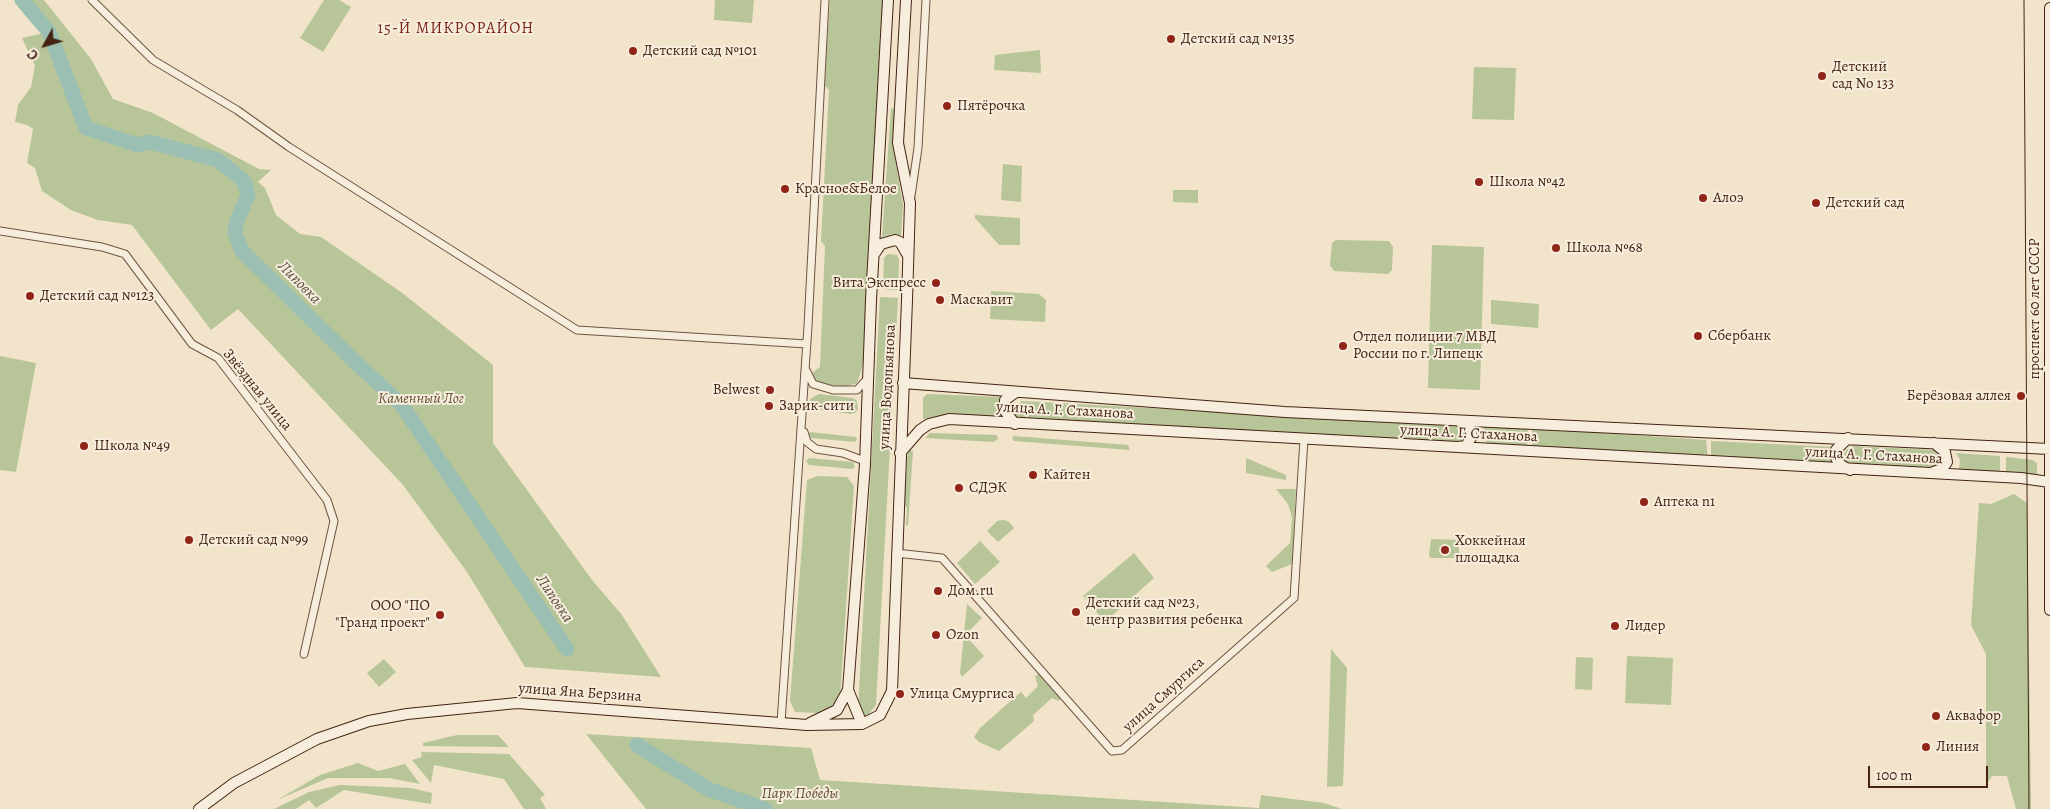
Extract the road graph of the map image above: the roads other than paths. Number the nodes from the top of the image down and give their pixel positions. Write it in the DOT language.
graph roads {
  1 [pos="92,0"];
  2 [pos="824,0"];
  3 [pos="888,0"];
  4 [pos="906,0"];
  5 [pos="926,0"];
  6 [pos="2050,8"];
  7 [pos="910,203"];
  8 [pos="0,230"];
  9 [pos="908,255"];
  10 [pos="874,256"];
  11 [pos="807,344"];
  12 [pos="806,369"];
  13 [pos="868,378"];
  14 [pos="903,383"];
  15 [pos="1016,392"];
  16 [pos="1454,420"];
  17 [pos="802,424"];
  18 [pos="1015,424"];
  19 [pos="1848,438"];
  20 [pos="1304,439"];
  21 [pos="1932,442"];
  22 [pos="1452,448"];
  23 [pos="2050,449"];
  24 [pos="900,453"];
  25 [pos="865,464"];
  26 [pos="1851,470"];
  27 [pos="1930,474"];
  28 [pos="2050,482"];
  29 [pos="896,553"];
  30 [pos="2050,610"];
  31 [pos="304,654"];
  32 [pos="848,690"];
  33 [pos="782,724"];
  34 [pos="862,724"];
  35 [pos="807,725"];
  36 [pos="198,809"];
  1 -- 11 [label="street"];
  2 -- 11 [label="street"];
  3 -- 10 [label="main road, улица Водопьянова"];
  4 -- 7 [label="main road, улица Водопьянова"];
  5 -- 7 [label="street"];
  6 -- 23 [label="main road, проспект 60 лет СССР"];
  7 -- 9 [label="main road, улица Водопьянова"];
  8 -- 31 [label="street, Звёздная улица"];
  9 -- 10 [label="main road"];
  9 -- 14 [label="main road, улица Водопьянова"];
  10 -- 13 [label="main road, улица Водопьянова"];
  11 -- 12 [label="street"];
  12 -- 13 [label="street"];
  12 -- 17 [label="street"];
  13 -- 25 [label="main road, улица Водопьянова"];
  14 -- 15 [label="main road, улица А. Г. Стаханова"];
  14 -- 24 [label="main road, улица Водопьянова"];
  15 -- 16 [label="main road, улица А. Г. Стаханова"];
  15 -- 18 [label="main road"];
  16 -- 19 [label="main road, улица А. Г. Стаханова"];
  16 -- 22 [label="main road"];
  17 -- 25 [label="street"];
  17 -- 33 [label="street"];
  18 -- 20 [label="main road, улица А. Г. Стаханова"];
  18 -- 24 [label="main road, улица А. Г. Стаханова"];
  19 -- 21 [label="main road, улица А. Г. Стаханова"];
  19 -- 26 [label="main road"];
  20 -- 22 [label="main road, улица А. Г. Стаханова"];
  20 -- 29 [label="street, улица Смургиса"];
  21 -- 23 [label="main road, улица А. Г. Стаханова"];
  21 -- 27 [label="main road"];
  22 -- 26 [label="main road, улица А. Г. Стаханова"];
  23 -- 28 [label="main road, проспект 60 лет СССР"];
  24 -- 29 [label="main road, улица Водопьянова"];
  25 -- 32 [label="main road, улица Водопьянова"];
  26 -- 27 [label="main road, улица А. Г. Стаханова"];
  27 -- 28 [label="main road, улица А. Г. Стаханова"];
  28 -- 30 [label="main road, проспект 60 лет СССР"];
  29 -- 34 [label="main road, улица Водопьянова"];
  32 -- 34 [label="main road, улица Водопьянова"];
  32 -- 35 [label="main road, улица Водопьянова"];
  33 -- 35 [label="main road, улица Яна Берзина"];
  33 -- 36 [label="main road, улица Яна Берзина"];
  34 -- 35 [label="main road, улица Яна Берзина"];
}
